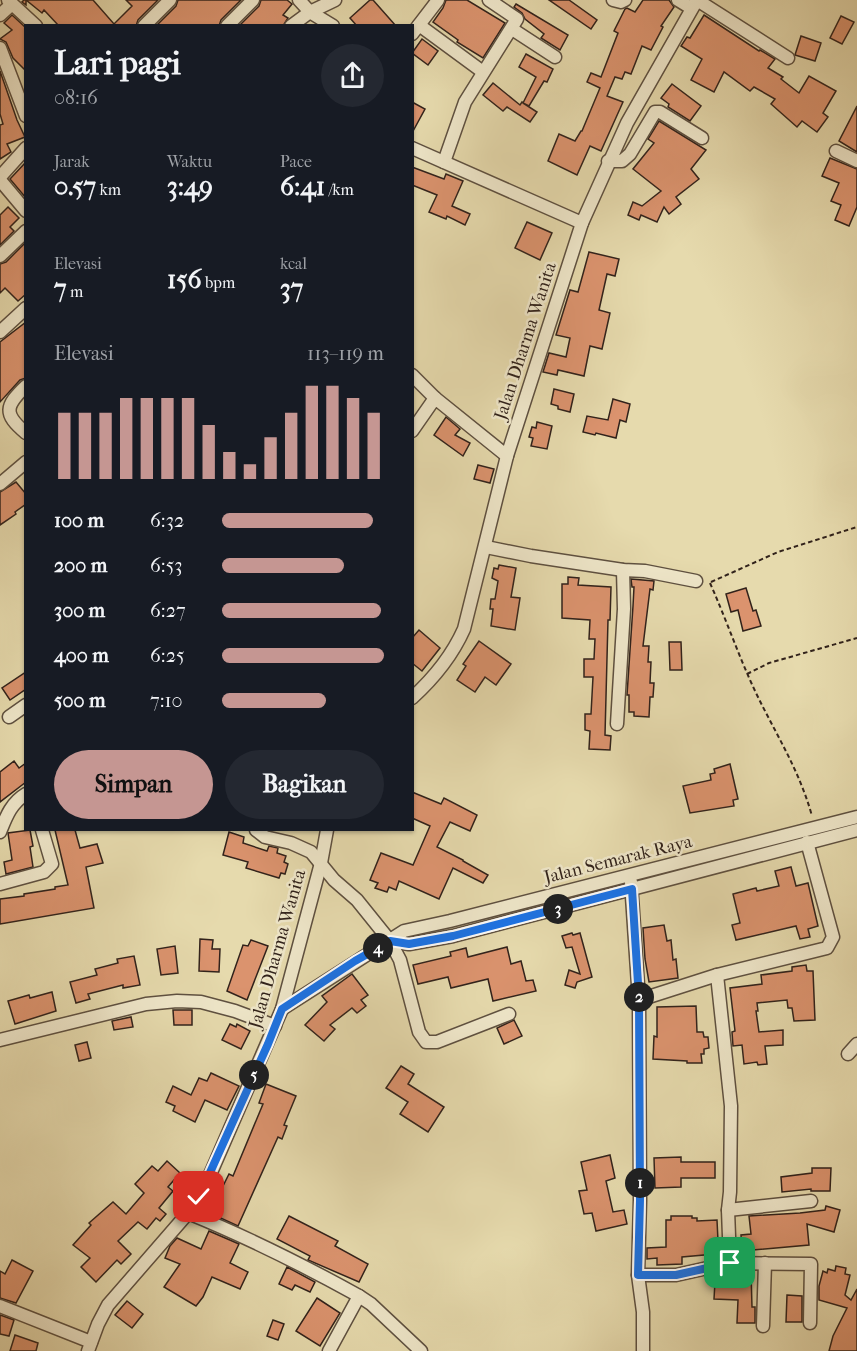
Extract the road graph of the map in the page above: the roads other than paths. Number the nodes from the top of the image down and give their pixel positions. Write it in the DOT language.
graph roads {
  1 [pos="171,0"];
  2 [pos="253,0"];
  3 [pos="299,0"];
  4 [pos="335,0"];
  5 [pos="438,0"];
  6 [pos="489,0"];
  7 [pos="613,0"];
  8 [pos="625,0"];
  9 [pos="678,0"];
  10 [pos="10,2"];
  11 [pos="695,3"];
  12 [pos="310,12"];
  13 [pos="0,15"];
  14 [pos="34,24"];
  15 [pos="146,24"];
  16 [pos="229,24"];
  17 [pos="294,24"];
  18 [pos="330,24"];
  19 [pos="416,29"];
  20 [pos="512,29"];
  21 [pos="0,48"];
  22 [pos="555,57"];
  23 [pos="788,58"];
  24 [pos="483,72"];
  25 [pos="24,111"];
  26 [pos="702,138"];
  27 [pos="414,149"];
  28 [pos="24,150"];
  29 [pos="836,151"];
  30 [pos="609,161"];
  31 [pos="857,161"];
  32 [pos="444,162"];
  33 [pos="0,179"];
  34 [pos="24,209"];
  35 [pos="582,223"];
  36 [pos="24,233"];
  37 [pos="0,256"];
  38 [pos="24,310"];
  39 [pos="0,332"];
  40 [pos="414,377"];
  41 [pos="24,388"];
  42 [pos="435,398"];
  43 [pos="414,428"];
  44 [pos="24,431"];
  45 [pos="507,456"];
  46 [pos="24,464"];
  47 [pos="0,484"];
  48 [pos="486,547"];
  49 [pos="623,570"];
  50 [pos="696,581"];
  51 [pos="414,696"];
  52 [pos="24,706"];
  53 [pos="9,717"];
  54 [pos="617,724"];
  55 [pos="24,795"];
  56 [pos="857,817"];
  57 [pos="857,830"];
  58 [pos="42,831"];
  59 [pos="257,831"];
  60 [pos="327,831"];
  61 [pos="0,832"];
  62 [pos="807,842"];
  63 [pos="321,863"];
  64 [pos="629,875"];
  65 [pos="0,884"];
  66 [pos="632,889"];
  67 [pos="390,941"];
  68 [pos="717,975"];
  69 [pos="639,999"];
  70 [pos="282,1009"];
  71 [pos="509,1014"];
  72 [pos="275,1026"];
  73 [pos="0,1040"];
  74 [pos="857,1044"];
  75 [pos="848,1054"];
  76 [pos="811,1202"];
  77 [pos="728,1210"];
  78 [pos="188,1213"];
  79 [pos="730,1263"];
  80 [pos="765,1263"];
  81 [pos="638,1275"];
  82 [pos="359,1296"];
  83 [pos="0,1306"];
  84 [pos="810,1323"];
  85 [pos="763,1326"];
  86 [pos="89,1346"];
  87 [pos="329,1351"];
  88 [pos="421,1351"];
  89 [pos="643,1351"];
  1 -- 15 [label="street"];
  2 -- 16 [label="street"];
  3 -- 12 [label="street"];
  4 -- 12 [label="street"];
  5 -- 19 [label="street"];
  6 -- 20 [label="street"];
  7 -- 8 [label="street"];
  9 -- 11 [label="street"];
  10 -- 13 [label="street"];
  10 -- 14 [label="street"];
  11 -- 23 [label="street"];
  11 -- 30 [label="street, Jalan Dharma Wanita"];
  12 -- 17 [label="street"];
  12 -- 18 [label="street"];
  19 -- 24 [label="street"];
  20 -- 22 [label="street"];
  20 -- 24 [label="street"];
  21 -- 25 [label="street"];
  24 -- 32 [label="street"];
  26 -- 30 [label="street"];
  27 -- 32 [label="street"];
  28 -- 33 [label="street"];
  29 -- 31 [label="street"];
  30 -- 35 [label="street, Jalan Dharma Wanita"];
  32 -- 35 [label="street"];
  33 -- 34 [label="street"];
  35 -- 45 [label="street, Jalan Dharma Wanita"];
  36 -- 37 [label="street"];
  38 -- 39 [label="street"];
  40 -- 42 [label="street"];
  41 -- 44 [label="street"];
  42 -- 43 [label="street"];
  42 -- 45 [label="street"];
  45 -- 48 [label="street, Jalan Dharma Wanita"];
  46 -- 47 [label="street"];
  48 -- 49 [label="street"];
  48 -- 51 [label="street, Jalan Dharma Wanita"];
  49 -- 50 [label="street"];
  49 -- 54 [label="street"];
  52 -- 53 [label="street"];
  55 -- 61 [label="street"];
  56 -- 64 [label="street, Jalan Semarak Raya"];
  57 -- 62 [label="street, Jalan Semarak Raya"];
  58 -- 65 [label="street"];
  59 -- 63 [label="street"];
  60 -- 63 [label="street, Jalan Dharma Wanita"];
  62 -- 66 [label="street, Jalan Semarak Raya"];
  62 -- 68 [label="street"];
  63 -- 67 [label="street"];
  63 -- 70 [label="street, Jalan Dharma Wanita"];
  64 -- 66 [label="street"];
  64 -- 67 [label="street, Jalan Semarak Raya"];
  66 -- 67 [label="street, Jalan Semarak Raya"];
  66 -- 69 [label="street"];
  67 -- 70 [label="street, Jalan Semarak Raya"];
  67 -- 71 [label="street"];
  68 -- 69 [label="street"];
  68 -- 77 [label="street"];
  69 -- 81 [label="street"];
  70 -- 72 [label="street, Jalan Dharma Wanita"];
  72 -- 73 [label="street"];
  72 -- 78 [label="street, Jalan Dharma Wanita"];
  74 -- 75 [label="street"];
  76 -- 77 [label="street"];
  77 -- 79 [label="street"];
  78 -- 82 [label="street"];
  78 -- 86 [label="street, Jalan Dharma Wanita"];
  79 -- 80 [label="street"];
  79 -- 81 [label="street"];
  80 -- 84 [label="street"];
  80 -- 85 [label="street"];
  81 -- 89 [label="street"];
  82 -- 87 [label="street"];
  82 -- 88 [label="street"];
  83 -- 86 [label="street"];
}
